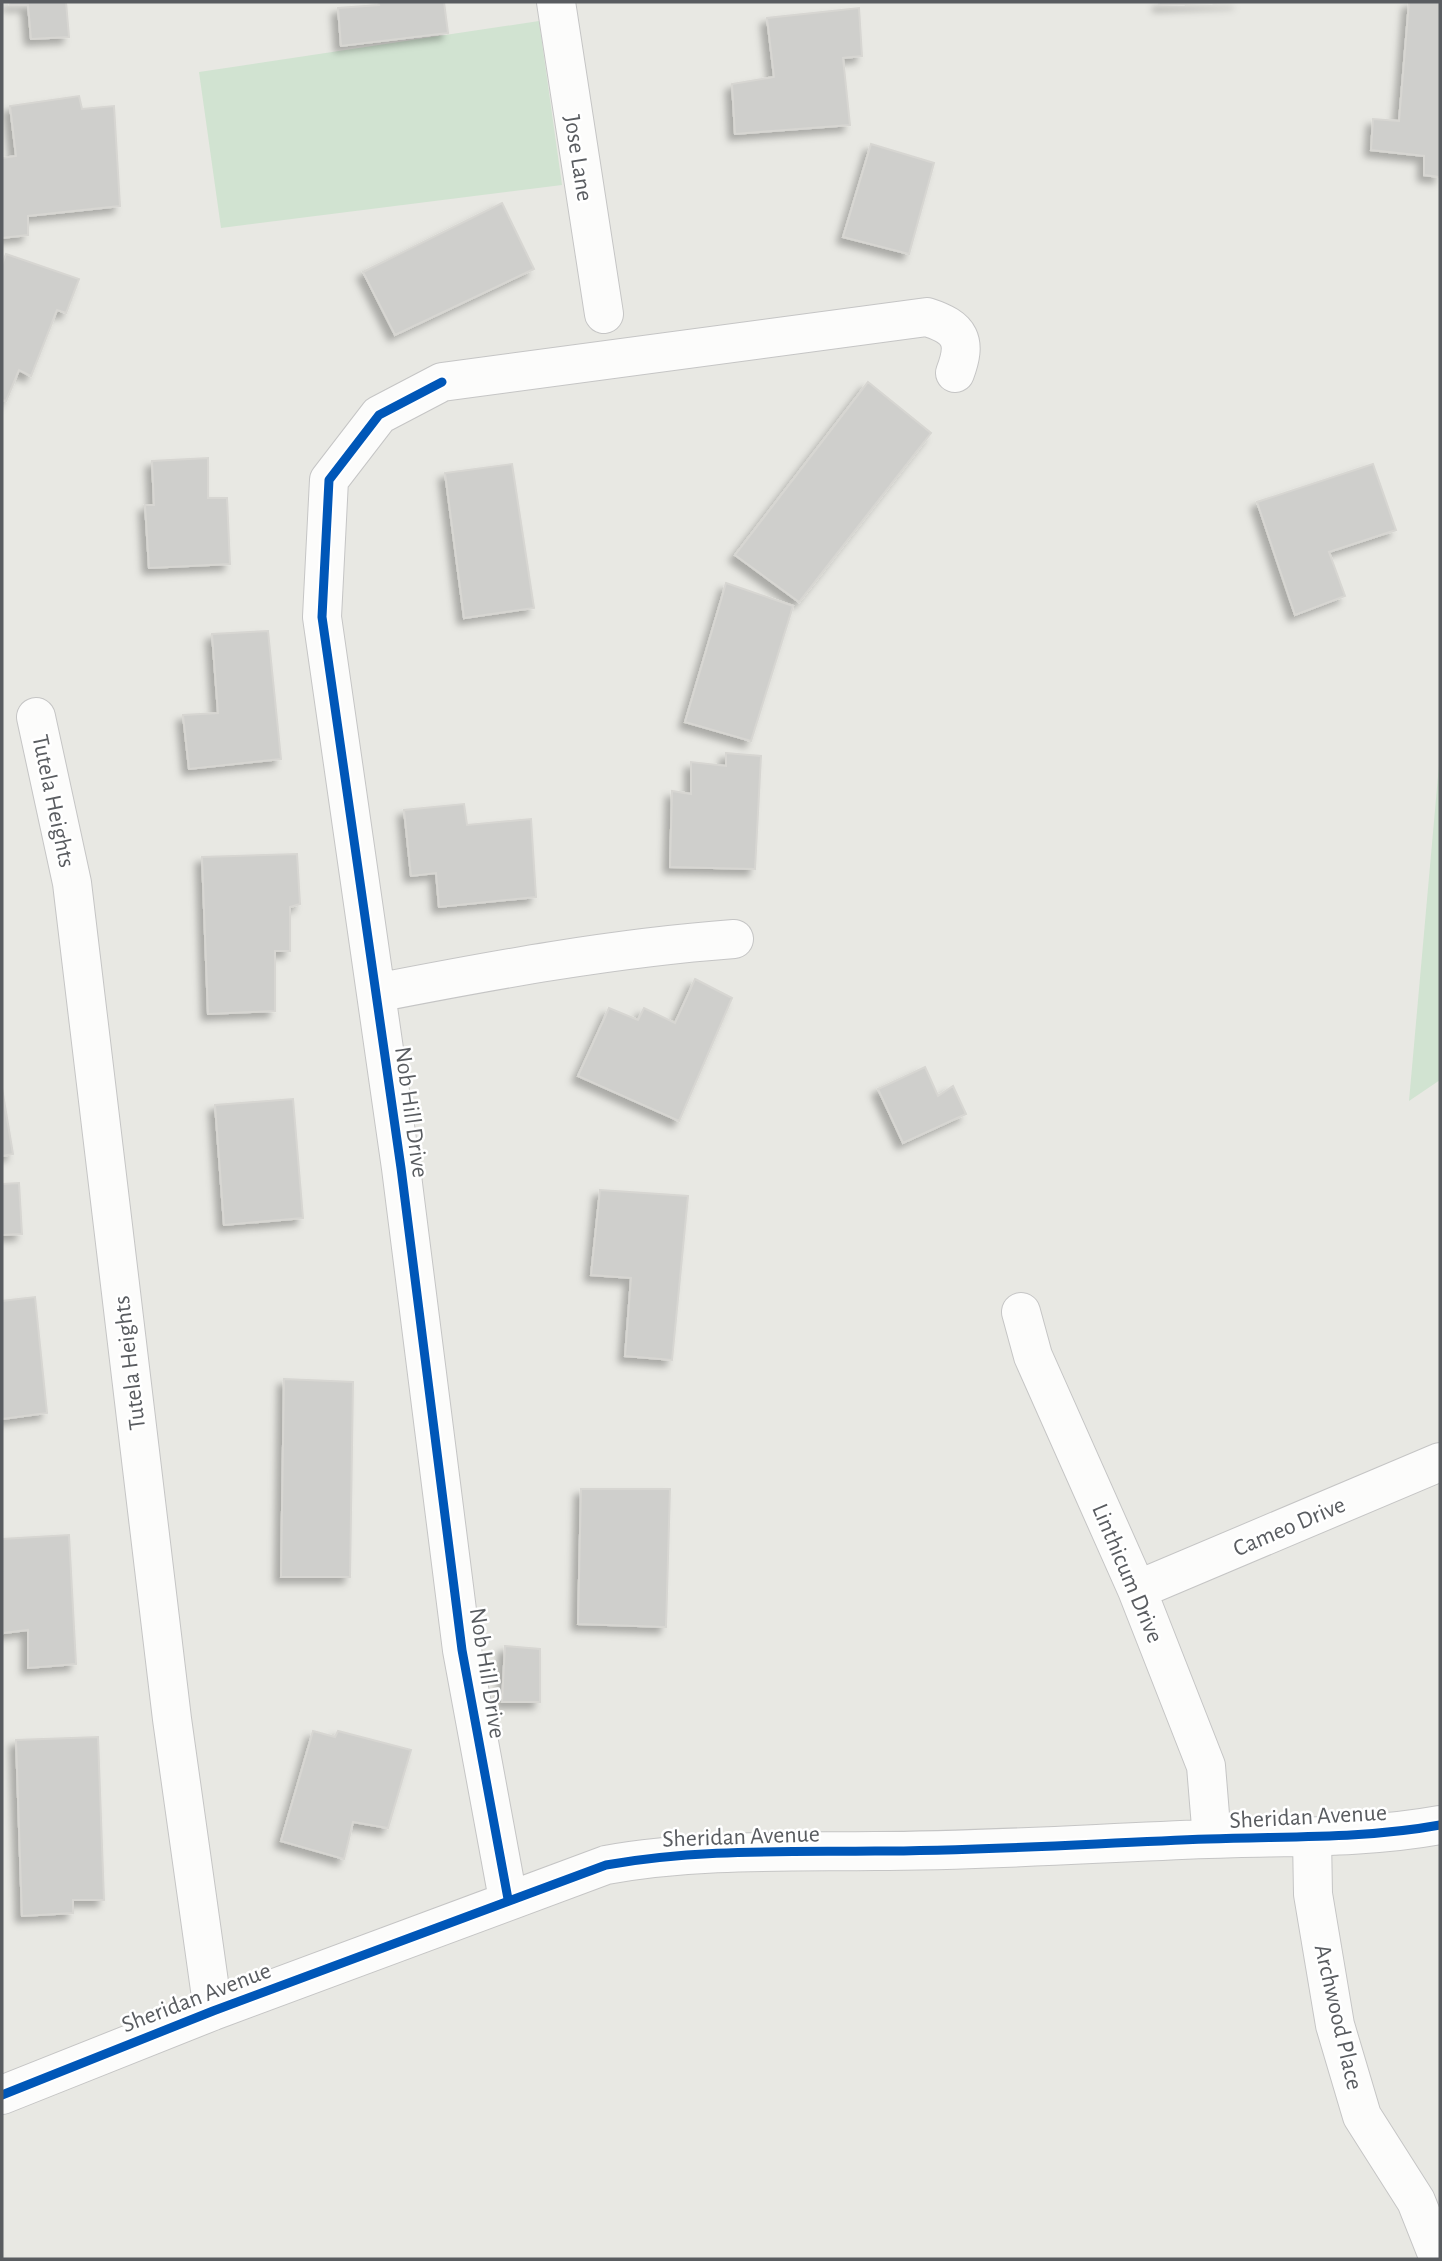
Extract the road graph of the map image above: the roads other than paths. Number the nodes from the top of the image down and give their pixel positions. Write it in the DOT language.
graph roads {
  1 [pos="556,2"];
  2 [pos="604,314"];
  3 [pos="955,373"];
  4 [pos="36,718"];
  5 [pos="734,939"];
  6 [pos="376,993"];
  7 [pos="1021,1312"];
  8 [pos="1440,1462"];
  9 [pos="1137,1590"];
  10 [pos="1440,1825"];
  11 [pos="1312,1838"];
  12 [pos="1212,1839"];
  13 [pos="508,1899"];
  14 [pos="213,2011"];
  15 [pos="2,2095"];
  16 [pos="1439,2259"];
  1 -- 2 [label="street, Jose Lane"];
  3 -- 6 [label="street, Nob Hill Drive"];
  4 -- 14 [label="street, Tutela Heights"];
  5 -- 6 [label="street"];
  6 -- 13 [label="street, Nob Hill Drive"];
  7 -- 9 [label="street, Linthicum Drive"];
  8 -- 9 [label="street, Cameo Drive"];
  9 -- 12 [label="street, Linthicum Drive"];
  10 -- 11 [label="street, Sheridan Avenue"];
  11 -- 12 [label="street, Sheridan Avenue"];
  11 -- 16 [label="street, Archwood Place"];
  12 -- 13 [label="street, Sheridan Avenue"];
  13 -- 14 [label="street, Sheridan Avenue"];
  14 -- 15 [label="street, Sheridan Avenue"];
}
